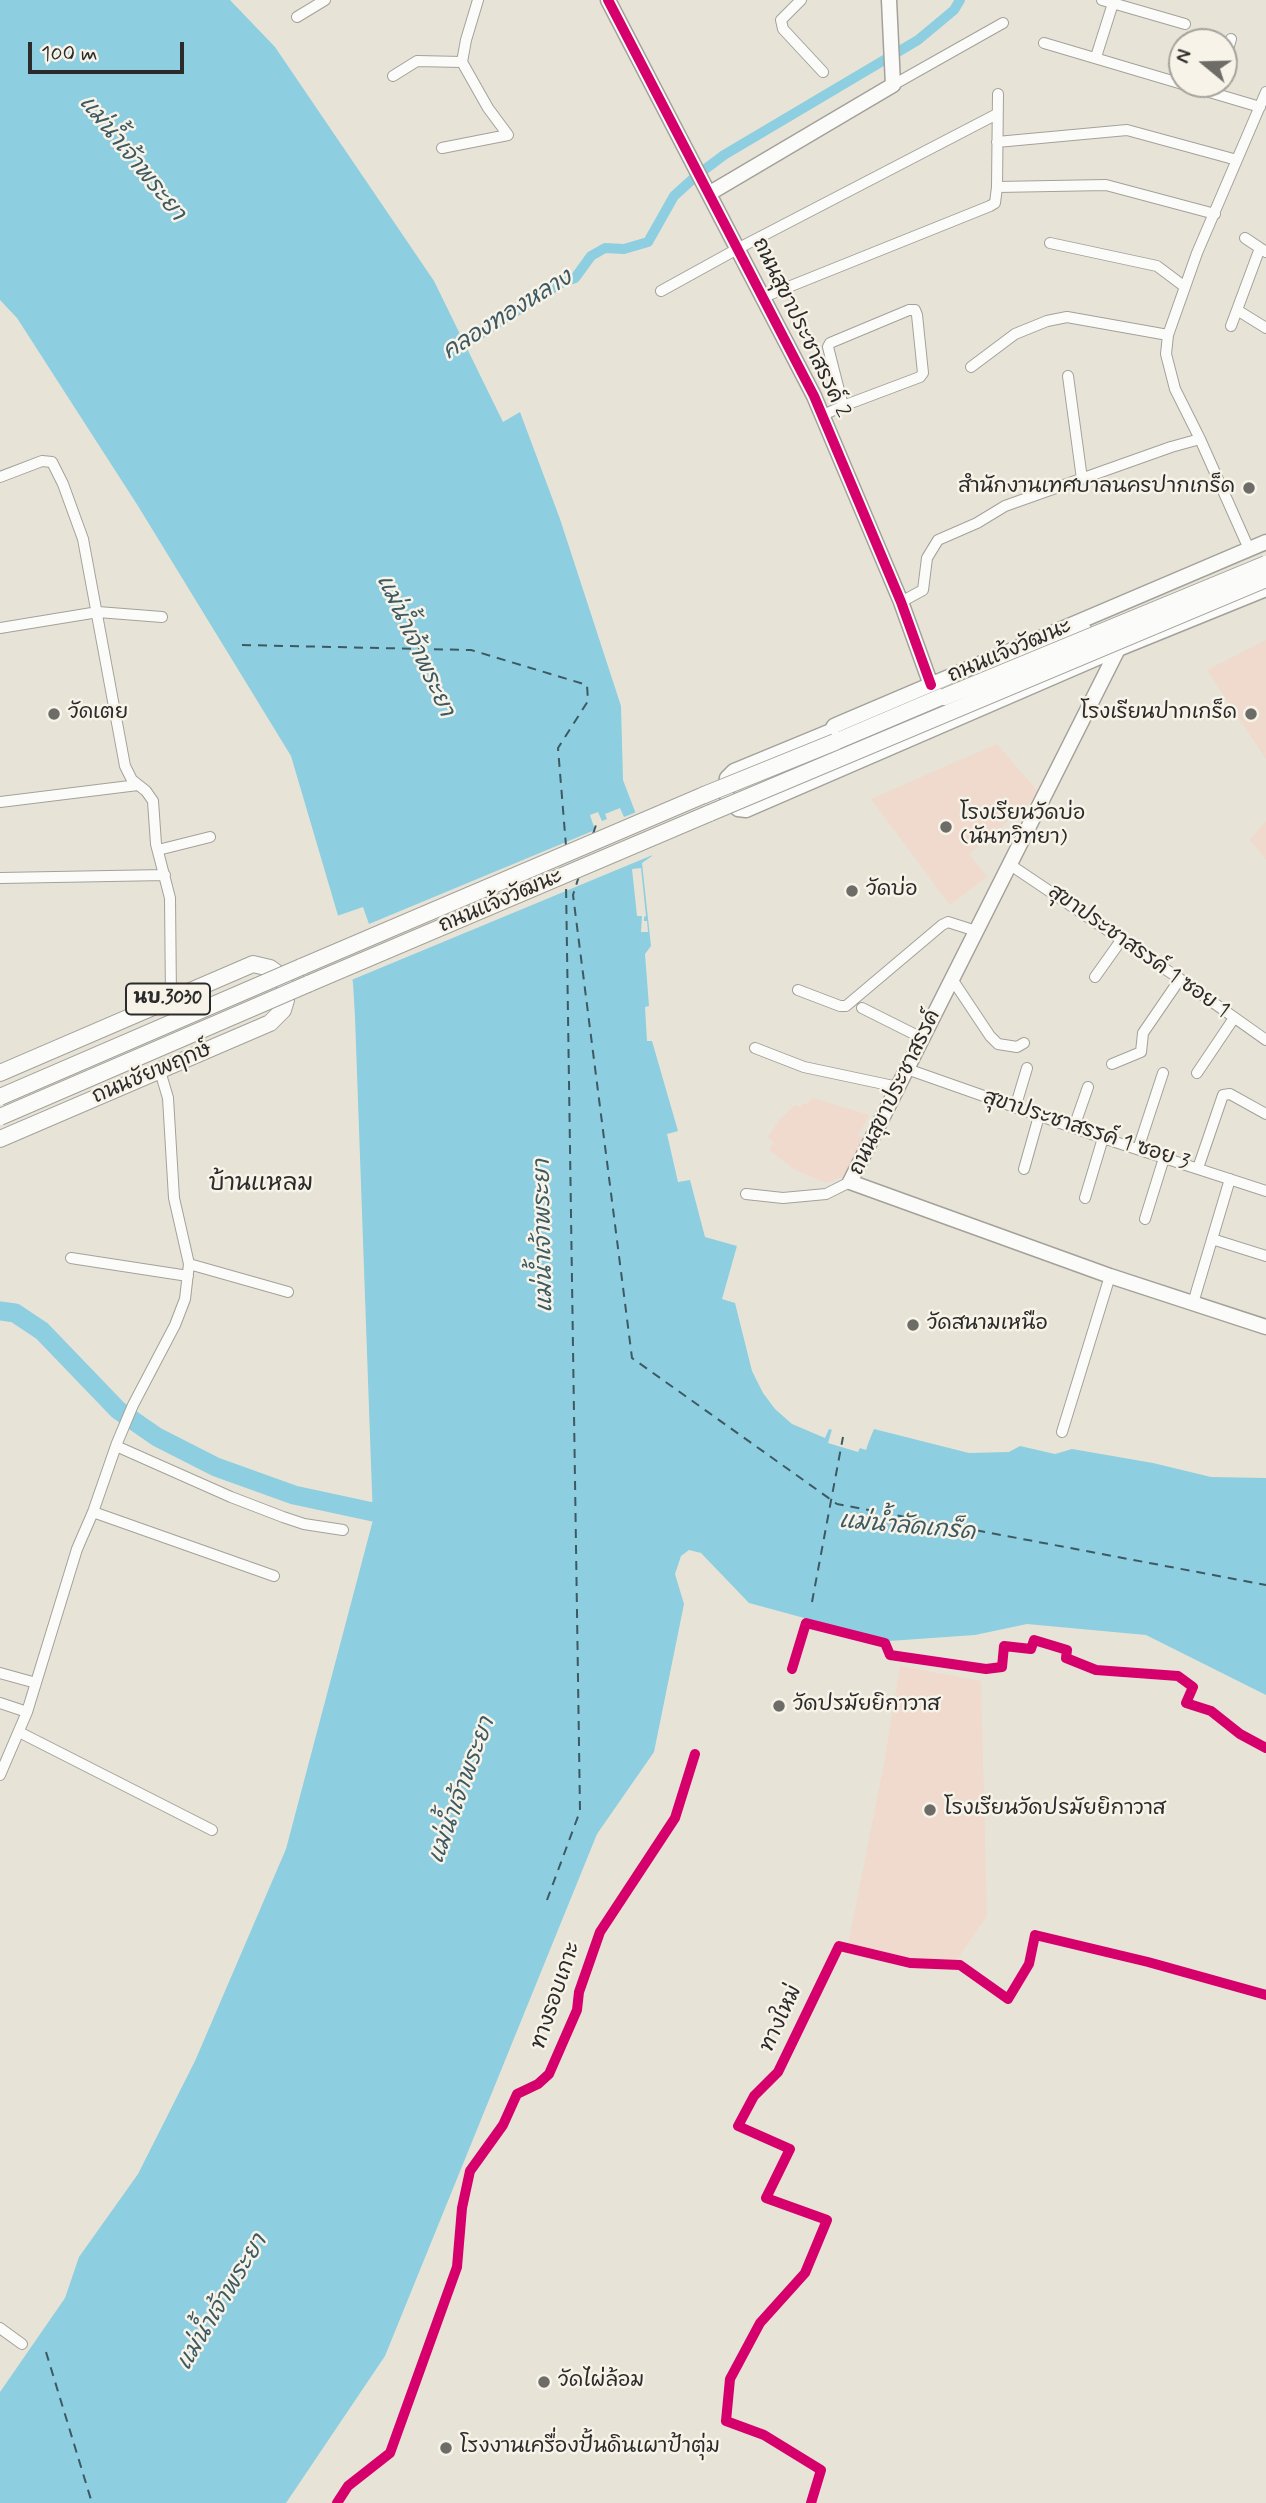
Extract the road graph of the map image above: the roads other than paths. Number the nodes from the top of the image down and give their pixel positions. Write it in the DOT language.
graph roads {
  1 [pos="325,0"];
  2 [pos="478,0"];
  3 [pos="608,0"];
  4 [pos="801,0"];
  5 [pos="888,0"];
  6 [pos="1102,0"];
  7 [pos="1113,2"];
  8 [pos="297,17"];
  9 [pos="1003,23"];
  10 [pos="1185,24"];
  11 [pos="1044,43"];
  12 [pos="1096,57"];
  13 [pos="462,62"];
  14 [pos="823,72"];
  15 [pos="393,76"];
  16 [pos="1168,80"];
  17 [pos="893,85"];
  18 [pos="1266,92"];
  19 [pos="998,94"];
  20 [pos="1226,98"];
  21 [pos="1260,107"];
  22 [pos="997,114"];
  23 [pos="997,142"];
  24 [pos="442,148"];
  25 [pos="1237,160"];
  26 [pos="707,187"];
  27 [pos="997,187"];
  28 [pos="1214,214"];
  29 [pos="1245,238"];
  30 [pos="1050,243"];
  31 [pos="738,248"];
  32 [pos="1263,250"];
  33 [pos="1185,287"];
  34 [pos="661,291"];
  35 [pos="761,298"];
  36 [pos="1237,310"];
  37 [pos="1231,326"];
  38 [pos="1266,328"];
  39 [pos="1168,335"];
  40 [pos="971,366"];
  41 [pos="1068,376"];
  42 [pos="843,406"];
  43 [pos="823,415"];
  44 [pos="1200,439"];
  45 [pos="0,477"];
  46 [pos="1082,479"];
  47 [pos="1266,542"];
  48 [pos="1250,549"];
  49 [pos="1266,553"];
  50 [pos="1266,564"];
  51 [pos="1266,579"];
  52 [pos="1266,589"];
  53 [pos="901,602"];
  54 [pos="1106,611"];
  55 [pos="98,612"];
  56 [pos="162,617"];
  57 [pos="0,628"];
  58 [pos="1118,649"];
  59 [pos="931,685"];
  60 [pos="944,697"];
  61 [pos="831,731"];
  62 [pos="846,766"];
  63 [pos="138,785"];
  64 [pos="0,802"];
  65 [pos="209,837"];
  66 [pos="158,850"];
  67 [pos="1009,864"];
  68 [pos="165,875"];
  69 [pos="0,878"];
  70 [pos="976,930"];
  71 [pos="1122,939"];
  72 [pos="301,967"];
  73 [pos="1095,976"];
  74 [pos="952,979"];
  75 [pos="1180,979"];
  76 [pos="308,984"];
  77 [pos="798,990"];
  78 [pos="171,998"];
  79 [pos="862,1008"];
  80 [pos="1234,1018"];
  81 [pos="922,1038"];
  82 [pos="1266,1040"];
  83 [pos="1024,1043"];
  84 [pos="755,1048"];
  85 [pos="1111,1064"];
  86 [pos="1027,1068"];
  87 [pos="907,1069"];
  88 [pos="160,1071"];
  89 [pos="0,1073"];
  90 [pos="1163,1073"];
  91 [pos="1198,1073"];
  92 [pos="898,1087"];
  93 [pos="1088,1087"];
  94 [pos="0,1097"];
  95 [pos="1015,1108"];
  96 [pos="1266,1114"];
  97 [pos="1039,1116"];
  98 [pos="0,1117"];
  99 [pos="1074,1127"];
  100 [pos="1103,1138"];
  101 [pos="0,1139"];
  102 [pos="1138,1149"];
  103 [pos="1164,1158"];
  104 [pos="1198,1168"];
  105 [pos="1024,1169"];
  106 [pos="1230,1179"];
  107 [pos="850,1182"];
  108 [pos="1266,1190"];
  109 [pos="746,1194"];
  110 [pos="1085,1198"];
  111 [pos="1145,1219"];
  112 [pos="1212,1239"];
  113 [pos="1266,1256"];
  114 [pos="72,1258"];
  115 [pos="189,1264"];
  116 [pos="188,1276"];
  117 [pos="1110,1276"];
  118 [pos="288,1292"];
  119 [pos="1193,1303"];
  120 [pos="1266,1327"];
  121 [pos="1062,1432"];
  122 [pos="118,1441"];
  123 [pos="93,1512"];
  124 [pos="343,1530"];
  125 [pos="274,1576"];
  126 [pos="0,1673"];
  127 [pos="36,1683"];
  128 [pos="0,1703"];
  129 [pos="27,1712"];
  130 [pos="19,1732"];
  131 [pos="0,1775"];
  132 [pos="212,1830"];
  133 [pos="0,2328"];
  134 [pos="22,2344"];
  1 -- 8 [label="street"];
  2 -- 13 [label="street"];
  3 -- 26 [label="street, ถนนสุขาประชาสรรค์ 2"];
  4 -- 14 [label="street"];
  5 -- 17 [label="street"];
  6 -- 7 [label="street"];
  7 -- 10 [label="street"];
  7 -- 12 [label="street"];
  9 -- 17 [label="street"];
  11 -- 12 [label="street"];
  12 -- 16 [label="street"];
  13 -- 15 [label="street"];
  13 -- 24 [label="street"];
  17 -- 26 [label="street"];
  18 -- 21 [label="street"];
  19 -- 22 [label="street"];
  20 -- 21 [label="street"];
  21 -- 25 [label="street"];
  22 -- 23 [label="street"];
  22 -- 31 [label="street"];
  23 -- 25 [label="street"];
  23 -- 27 [label="street"];
  25 -- 28 [label="street"];
  26 -- 31 [label="street, ถนนสุขาประชาสรรค์ 2"];
  27 -- 28 [label="street"];
  27 -- 35 [label="street"];
  28 -- 33 [label="street"];
  29 -- 32 [label="street"];
  30 -- 33 [label="street"];
  31 -- 34 [label="street"];
  31 -- 35 [label="street, ถนนสุขาประชาสรรค์ 2"];
  32 -- 36 [label="street"];
  33 -- 39 [label="street"];
  35 -- 43 [label="street, ถนนสุขาประชาสรรค์ 2"];
  36 -- 37 [label="street"];
  36 -- 38 [label="street"];
  39 -- 40 [label="street"];
  39 -- 44 [label="street"];
  41 -- 46 [label="street"];
  42 -- 42 [label="street"];
  42 -- 43 [label="street"];
  43 -- 53 [label="street, ถนนสุขาประชาสรรค์ 2"];
  44 -- 46 [label="street"];
  44 -- 48 [label="street"];
  45 -- 55 [label="street"];
  46 -- 53 [label="street"];
  47 -- 48 [label="street, ถนนแจ้งวัฒนะ"];
  48 -- 54 [label="street, ถนนแจ้งวัฒนะ"];
  49 -- 60 [label="main road, bridge"];
  50 -- 60 [label="main road, ถนนแจ้งวัฒนะ, bridge"];
  51 -- 76 [label="main road, ถนนแจ้งวัฒนะ, bridge"];
  52 -- 58 [label="street, ถนนแจ้งวัฒนะ"];
  53 -- 59 [label="street, ถนนสุขาประชาสรรค์ 2"];
  54 -- 58 [label="street"];
  54 -- 59 [label="street, ถนนแจ้งวัฒนะ"];
  55 -- 56 [label="street"];
  55 -- 57 [label="street"];
  55 -- 63 [label="street"];
  58 -- 62 [label="street, ถนนแจ้งวัฒนะ"];
  58 -- 67 [label="street, ถนนสุขาประชาสรรค์"];
  59 -- 61 [label="street, ถนนแจ้งวัฒนะ"];
  60 -- 72 [label="main road, ถนนแจ้งวัฒนะ, bridge"];
  61 -- 62 [label="street"];
  61 -- 62 [label="street, ถนนแจ้งวัฒนะ"];
  63 -- 64 [label="street"];
  63 -- 66 [label="street"];
  65 -- 66 [label="street"];
  66 -- 68 [label="street"];
  67 -- 70 [label="street, ถนนสุขาประชาสรรค์"];
  67 -- 71 [label="street, สุขาประชาสรรค์ 1 ซอย 1"];
  68 -- 69 [label="street"];
  68 -- 78 [label="street"];
  70 -- 74 [label="street, ถนนสุขาประชาสรรค์"];
  70 -- 77 [label="street"];
  71 -- 73 [label="street"];
  71 -- 75 [label="street, สุขาประชาสรรค์ 1 ซอย 1"];
  72 -- 94 [label="main road, ถนนชัยพฤกษ์, bridge"];
  74 -- 81 [label="street, ถนนสุขาประชาสรรค์"];
  74 -- 83 [label="street"];
  75 -- 80 [label="street, สุขาประชาสรรค์ 1 ซอย 1"];
  75 -- 85 [label="street"];
  76 -- 98 [label="main road, ถนนชัยพฤกษ์, bridge"];
  78 -- 88 [label="main road, ถนนชัยพฤกษ์ / นบ.3030"];
  78 -- 89 [label="main road, ถนนชัยพฤกษ์ / นบ.3030"];
  79 -- 81 [label="street"];
  80 -- 82 [label="street, สุขาประชาสรรค์ 1 ซอย 1"];
  80 -- 91 [label="street"];
  81 -- 87 [label="street, ถนนสุขาประชาสรรค์"];
  84 -- 92 [label="street"];
  86 -- 95 [label="street"];
  87 -- 92 [label="street, ถนนสุขาประชาสรรค์"];
  87 -- 95 [label="street, สุขาประชาสรรค์ 1 ซอย 3"];
  88 -- 101 [label="main road, ถนนชัยพฤกษ์ / นบ.3030"];
  88 -- 115 [label="street"];
  90 -- 102 [label="street"];
  92 -- 107 [label="street, ถนนสุขาประชาสรรค์"];
  93 -- 99 [label="street"];
  95 -- 97 [label="street, สุขาประชาสรรค์ 1 ซอย 3"];
  96 -- 104 [label="street"];
  97 -- 99 [label="street, สุขาประชาสรรค์ 1 ซอย 3"];
  97 -- 105 [label="street"];
  99 -- 100 [label="street, สุขาประชาสรรค์ 1 ซอย 3"];
  100 -- 102 [label="street, สุขาประชาสรรค์ 1 ซอย 3"];
  100 -- 110 [label="street"];
  102 -- 103 [label="street, สุขาประชาสรรค์ 1 ซอย 3"];
  103 -- 104 [label="street, สุขาประชาสรรค์ 1 ซอย 3"];
  103 -- 111 [label="street"];
  104 -- 106 [label="street, สุขาประชาสรรค์ 1 ซอย 3"];
  106 -- 108 [label="street, สุขาประชาสรรค์ 1 ซอย 3"];
  106 -- 112 [label="street"];
  107 -- 109 [label="street"];
  107 -- 117 [label="street, ถนนสุขาประชาสรรค์"];
  112 -- 113 [label="street"];
  112 -- 119 [label="street"];
  114 -- 116 [label="street"];
  115 -- 116 [label="street"];
  115 -- 118 [label="street"];
  116 -- 122 [label="street"];
  117 -- 119 [label="street, ถนนสุขาประชาสรรค์"];
  117 -- 121 [label="street"];
  119 -- 120 [label="street, ถนนสุขาประชาสรรค์"];
  122 -- 123 [label="street"];
  122 -- 124 [label="street"];
  123 -- 125 [label="street"];
  123 -- 127 [label="street"];
  126 -- 127 [label="street"];
  127 -- 129 [label="street"];
  128 -- 129 [label="street"];
  129 -- 130 [label="street"];
  130 -- 131 [label="street"];
  130 -- 132 [label="street"];
  133 -- 134 [label="street"];
}
